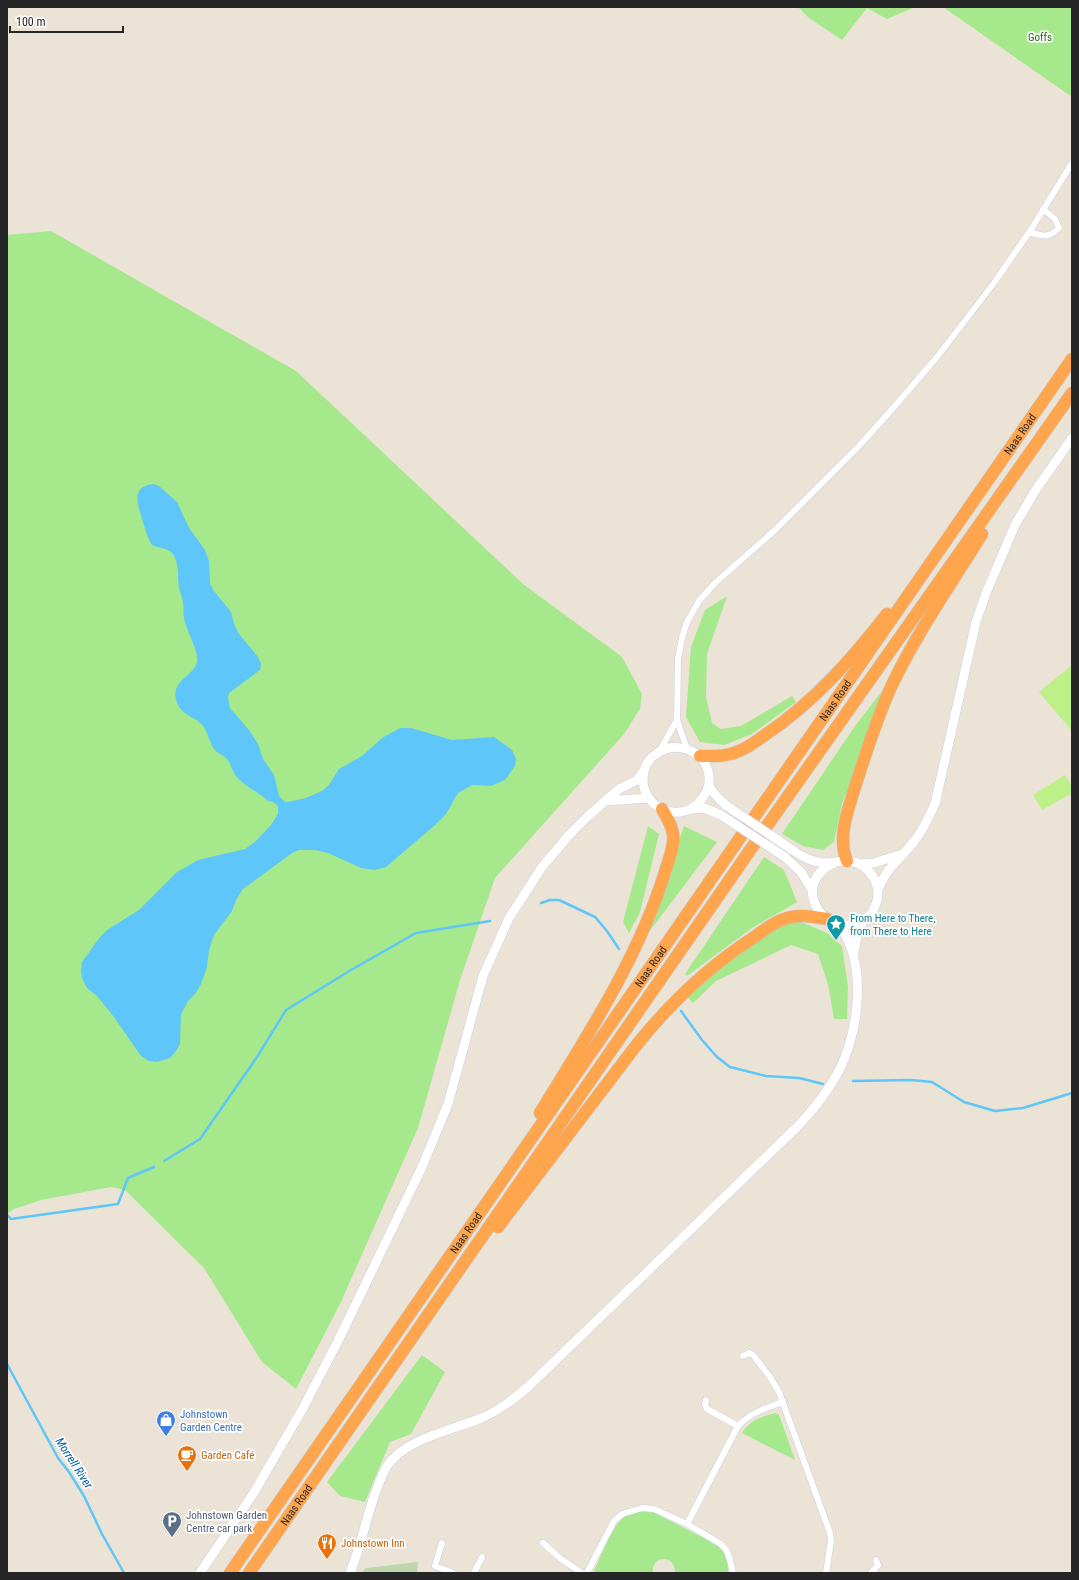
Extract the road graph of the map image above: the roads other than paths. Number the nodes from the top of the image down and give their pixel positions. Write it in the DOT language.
graph roads {
  1 [pos="1072,162"];
  2 [pos="1043,210"];
  3 [pos="1029,232"];
  4 [pos="1072,360"];
  5 [pos="1072,394"];
  6 [pos="1072,397"];
  7 [pos="1072,438"];
  8 [pos="1004,460"];
  9 [pos="677,720"];
  10 [pos="687,749"];
  11 [pos="659,752"];
  12 [pos="700,756"];
  13 [pos="645,768"];
  14 [pos="709,785"];
  15 [pos="648,798"];
  16 [pos="605,801"];
  17 [pos="662,809"];
  18 [pos="690,810"];
  19 [pos="903,853"];
  20 [pos="853,862"];
  21 [pos="834,863"];
  22 [pos="812,890"];
  23 [pos="878,890"];
  24 [pos="827,919"];
  25 [pos="864,920"];
  26 [pos="838,924"];
  27 [pos="854,952"];
  28 [pos="410,1312"];
  29 [pos="424,1320"];
  30 [pos="743,1356"];
  31 [pos="706,1400"];
  32 [pos="782,1402"];
  33 [pos="738,1426"];
  34 [pos="687,1524"];
  35 [pos="543,1542"];
  36 [pos="442,1543"];
  37 [pos="482,1558"];
  38 [pos="876,1560"];
  39 [pos="200,1573"];
  40 [pos="230,1573"];
  41 [pos="249,1573"];
  42 [pos="350,1573"];
  43 [pos="453,1573"];
  44 [pos="474,1573"];
  45 [pos="582,1573"];
  46 [pos="587,1573"];
  47 [pos="733,1573"];
  48 [pos="826,1573"];
  49 [pos="871,1573"];
  1 -- 2 [label="street"];
  2 -- 3 [label="street"];
  2 -- 3 [label="street"];
  3 -- 9 [label="street"];
  4 -- 8 [label="highway, Naas Road"];
  5 -- 29 [label="highway, Naas Road"];
  6 -- 20 [label="highway"];
  7 -- 19 [label="street"];
  8 -- 12 [label="highway"];
  8 -- 28 [label="highway, Naas Road"];
  9 -- 10 [label="street"];
  9 -- 11 [label="street"];
  10 -- 11 [label="street"];
  10 -- 12 [label="street"];
  11 -- 13 [label="street"];
  12 -- 14 [label="street"];
  13 -- 15 [label="street"];
  13 -- 16 [label="street"];
  14 -- 18 [label="street"];
  14 -- 21 [label="street, bridge"];
  15 -- 16 [label="street"];
  15 -- 17 [label="street"];
  16 -- 39 [label="street"];
  17 -- 18 [label="street"];
  17 -- 28 [label="highway"];
  18 -- 22 [label="street, bridge"];
  19 -- 20 [label="street"];
  19 -- 23 [label="street"];
  20 -- 21 [label="street"];
  20 -- 23 [label="street"];
  21 -- 22 [label="street"];
  22 -- 24 [label="street"];
  23 -- 25 [label="street"];
  24 -- 26 [label="street"];
  24 -- 29 [label="highway"];
  25 -- 26 [label="street"];
  25 -- 27 [label="street"];
  26 -- 27 [label="street"];
  27 -- 42 [label="street"];
  28 -- 40 [label="highway, Naas Road"];
  29 -- 41 [label="highway, Naas Road"];
  30 -- 32 [label="street"];
  31 -- 33 [label="street"];
  32 -- 33 [label="street"];
  32 -- 48 [label="street"];
  33 -- 34 [label="street"];
  34 -- 46 [label="street"];
  34 -- 47 [label="street"];
  35 -- 45 [label="street"];
  36 -- 43 [label="street"];
  37 -- 44 [label="street"];
  38 -- 49 [label="street"];
}
